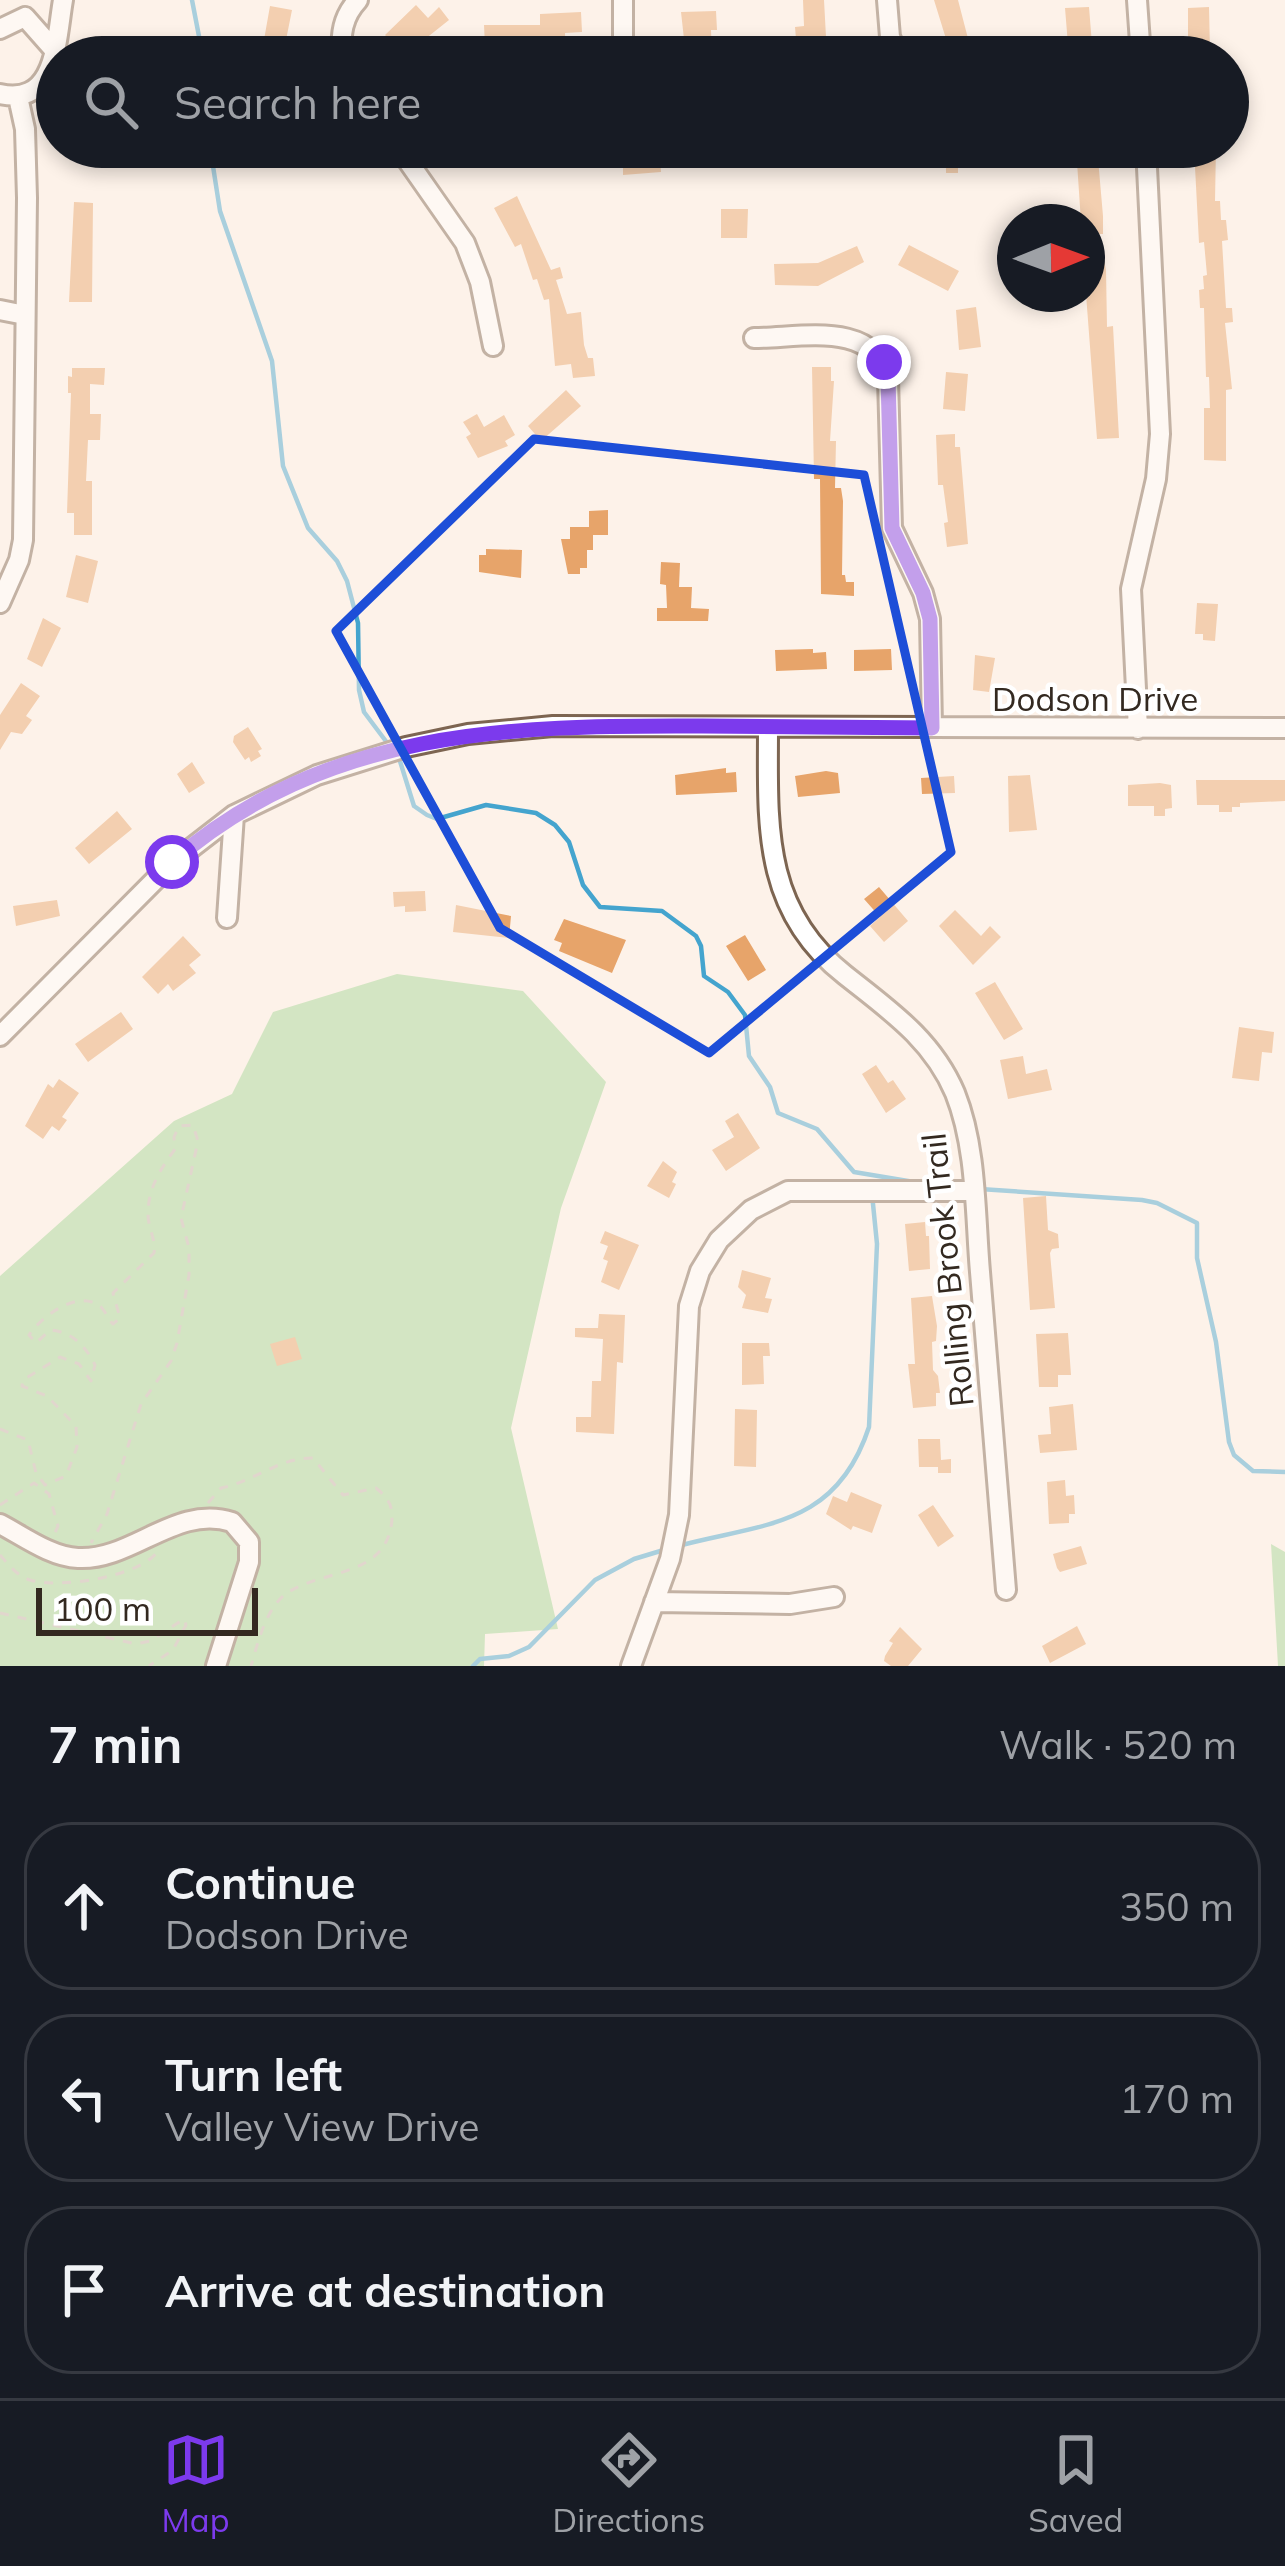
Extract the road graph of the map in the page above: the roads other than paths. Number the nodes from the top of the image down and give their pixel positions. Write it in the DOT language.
graph roads {
  1 [pos="63,0"];
  2 [pos="358,0"];
  3 [pos="623,0"];
  4 [pos="887,0"];
  5 [pos="1137,0"];
  6 [pos="0,29"];
  7 [pos="42,36"];
  8 [pos="57,36"];
  9 [pos="340,36"];
  10 [pos="623,36"];
  11 [pos="890,36"];
  12 [pos="1140,36"];
  13 [pos="9,96"];
  14 [pos="413,168"];
  15 [pos="1147,168"];
  16 [pos="0,310"];
  17 [pos="25,315"];
  18 [pos="754,338"];
  19 [pos="494,346"];
  20 [pos="0,540"];
  21 [pos="23,540"];
  22 [pos="0,603"];
  23 [pos="768,727"];
  24 [pos="932,728"];
  25 [pos="1058,728"];
  26 [pos="1285,728"];
  27 [pos="1138,729"];
  28 [pos="1059,752"];
  29 [pos="234,815"];
  30 [pos="227,918"];
  31 [pos="0,1036"];
  32 [pos="974,1192"];
  33 [pos="0,1524"];
  34 [pos="1006,1590"];
  35 [pos="834,1598"];
  36 [pos="654,1602"];
  37 [pos="216,1666"];
  38 [pos="631,1666"];
  1 -- 8 [label="street"];
  2 -- 9 [label="street"];
  3 -- 10 [label="street"];
  4 -- 11 [label="street"];
  5 -- 12 [label="street"];
  6 -- 7 [label="street"];
  13 -- 17 [label="street"];
  14 -- 19 [label="street"];
  15 -- 27 [label="street"];
  16 -- 17 [label="street"];
  17 -- 21 [label="street"];
  18 -- 24 [label="street"];
  20 -- 21 [label="street"];
  21 -- 22 [label="street"];
  23 -- 24 [label="street, Dodson Drive"];
  23 -- 29 [label="street, Dodson Drive"];
  23 -- 32 [label="street, Rolling Brook Trail"];
  24 -- 25 [label="street, Dodson Drive"];
  25 -- 27 [label="street, Dodson Drive"];
  25 -- 28 [label="street"];
  26 -- 27 [label="street, Dodson Drive"];
  29 -- 30 [label="street"];
  29 -- 31 [label="street, Dodson Drive"];
  32 -- 34 [label="street, Rolling Brook Trail"];
  32 -- 36 [label="street"];
  33 -- 37 [label="street"];
  35 -- 36 [label="street"];
  36 -- 38 [label="street"];
}
